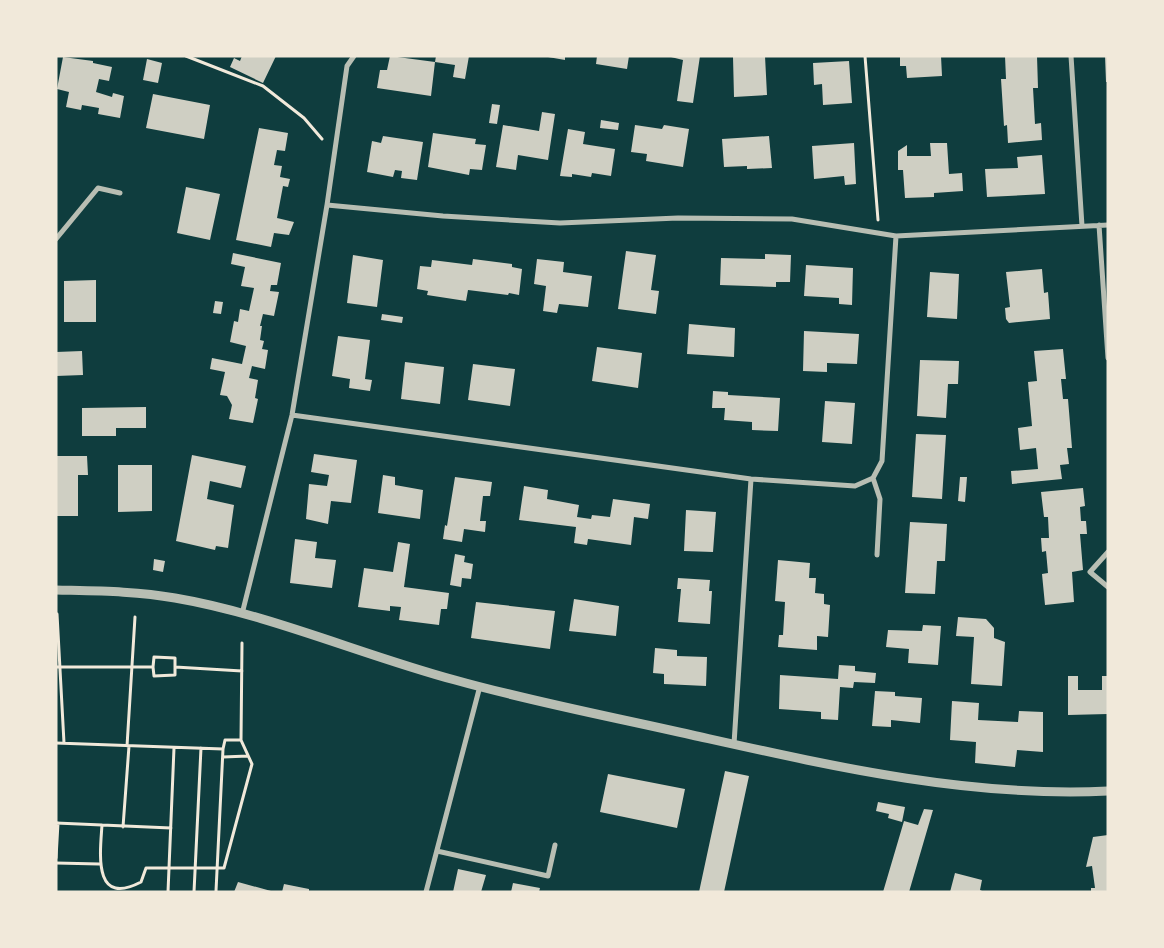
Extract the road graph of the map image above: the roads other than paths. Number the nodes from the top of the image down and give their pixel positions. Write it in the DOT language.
graph roads {
  1 [pos="354,56"];
  2 [pos="1071,56"];
  3 [pos="120,193"];
  4 [pos="327,205"];
  5 [pos="1108,225"];
  6 [pos="1082,226"];
  7 [pos="1100,226"];
  8 [pos="896,236"];
  9 [pos="56,239"];
  10 [pos="1108,358"];
  11 [pos="292,415"];
  12 [pos="873,478"];
  13 [pos="751,479"];
  14 [pos="1108,552"];
  15 [pos="877,555"];
  16 [pos="1108,587"];
  17 [pos="56,590"];
  18 [pos="242,614"];
  19 [pos="480,686"];
  20 [pos="734,744"];
  21 [pos="1108,791"];
  22 [pos="555,845"];
  23 [pos="437,851"];
  24 [pos="426,892"];
  1 -- 4 [label="street"];
  2 -- 6 [label="street"];
  3 -- 9 [label="street"];
  4 -- 8 [label="street"];
  4 -- 11 [label="street"];
  5 -- 7 [label="street"];
  6 -- 7 [label="street"];
  6 -- 8 [label="street"];
  7 -- 10 [label="street"];
  8 -- 12 [label="street"];
  11 -- 13 [label="street"];
  11 -- 18 [label="street"];
  12 -- 13 [label="street"];
  12 -- 15 [label="street"];
  13 -- 20 [label="street"];
  14 -- 16 [label="street"];
  17 -- 18 [label="street"];
  18 -- 19 [label="street"];
  19 -- 20 [label="street"];
  19 -- 23 [label="street"];
  20 -- 21 [label="street"];
  22 -- 23 [label="street"];
  23 -- 24 [label="street"];
}
